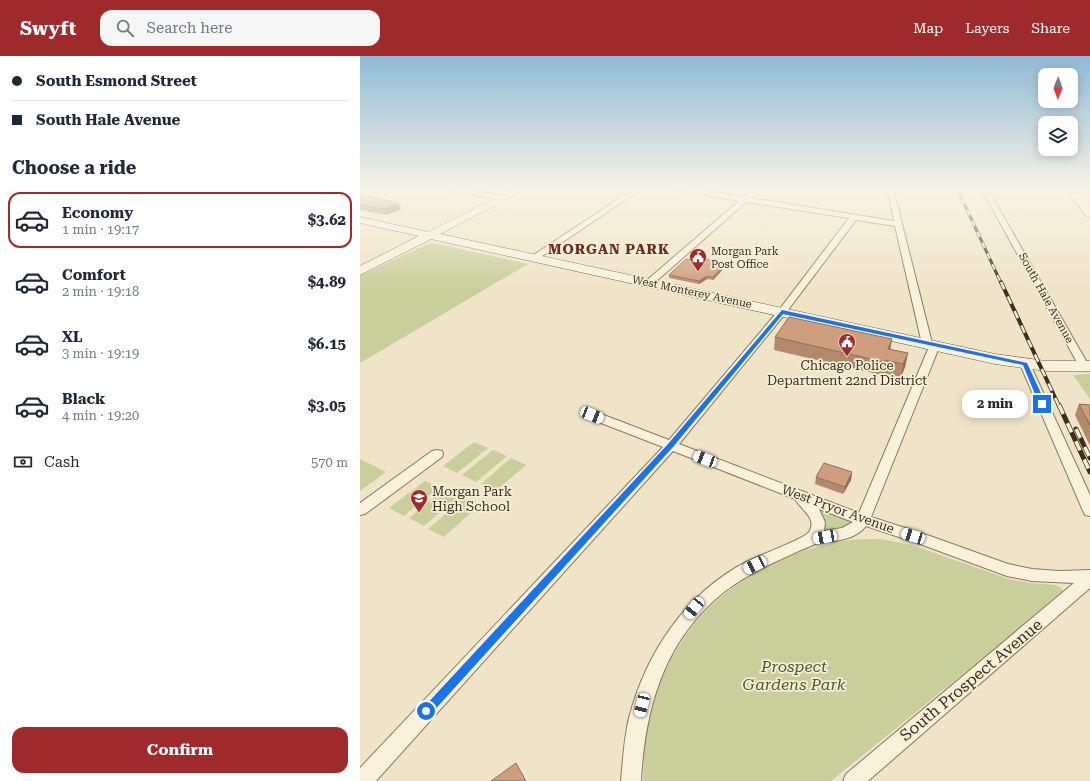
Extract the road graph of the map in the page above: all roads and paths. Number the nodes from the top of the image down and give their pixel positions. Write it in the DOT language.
graph roads {
  1 [pos="369,222"];
  2 [pos="456,222"];
  3 [pos="588,222"];
  4 [pos="719,222"];
  5 [pos="850,222"];
  6 [pos="884,222"];
  7 [pos="1004,222"];
  8 [pos="897,224"];
  9 [pos="430,235"];
  10 [pos="533,258"];
  11 [pos="360,271"];
  12 [pos="649,283"];
  13 [pos="782,312"];
  14 [pos="931,344"];
  15 [pos="1025,364"];
  16 [pos="1087,366"];
  17 [pos="592,415"];
  18 [pos="671,446"];
  19 [pos="437,454"];
  20 [pos="794,494"];
  21 [pos="360,510"];
  22 [pos="1090,511"];
  23 [pos="863,520"];
  24 [pos="812,540"];
  25 [pos="1090,578"];
  26 [pos="362,781"];
  27 [pos="631,781"];
  28 [pos="852,781"];
  1 -- 9 [label="main road, West Monterey Avenue"];
  2 -- 9 [label="main road"];
  3 -- 10 [label="street"];
  4 -- 12 [label="street"];
  5 -- 13 [label="street"];
  6 -- 8 [label="street"];
  7 -- 16 [label="street, South Hale Avenue"];
  8 -- 14 [label="street"];
  9 -- 10 [label="main road, West Monterey Avenue"];
  9 -- 11 [label="main road"];
  10 -- 12 [label="main road, West Monterey Avenue"];
  12 -- 13 [label="main road, West Monterey Avenue"];
  13 -- 14 [label="main road, West Monterey Avenue"];
  13 -- 18 [label="street"];
  14 -- 15 [label="main road, West Monterey Avenue"];
  14 -- 23 [label="street"];
  15 -- 16 [label="main road, West Monterey Avenue"];
  15 -- 22 [label="street"];
  17 -- 18 [label="street, West Pryor Avenue"];
  18 -- 20 [label="street, West Pryor Avenue"];
  18 -- 26 [label="street"];
  19 -- 21 [label="street"];
  20 -- 23 [label="street, West Pryor Avenue"];
  20 -- 24 [label="street"];
  23 -- 24 [label="street"];
  23 -- 25 [label="street, West Pryor Avenue"];
  24 -- 27 [label="street"];
  25 -- 28 [label="street, South Prospect Avenue"];
}
